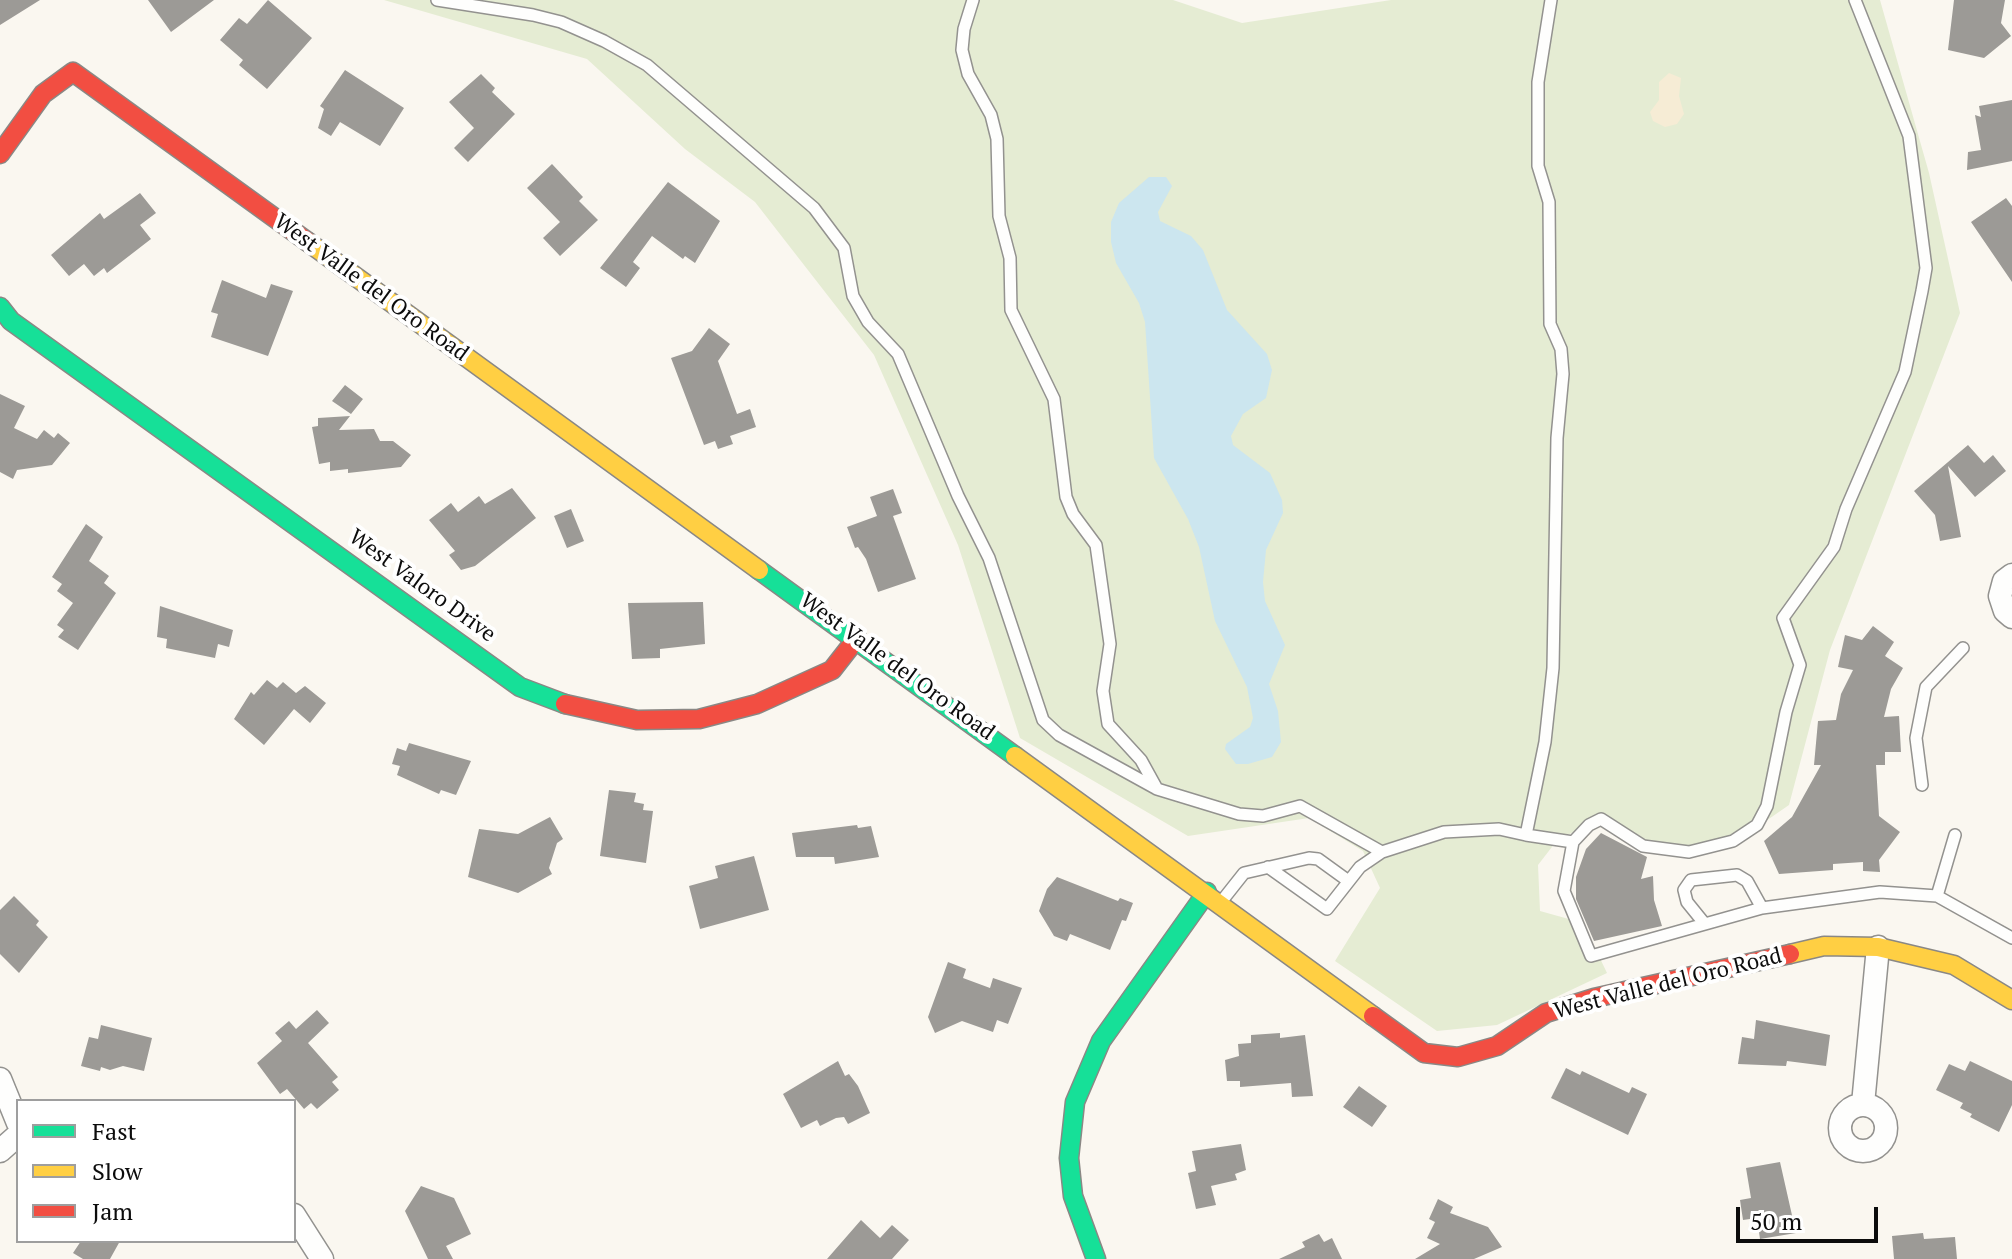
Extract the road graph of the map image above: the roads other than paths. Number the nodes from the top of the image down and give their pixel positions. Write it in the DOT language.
graph roads {
  1 [pos="437,0"];
  2 [pos="973,0"];
  3 [pos="1551,0"];
  4 [pos="1855,0"];
  5 [pos="0,154"];
  6 [pos="0,307"];
  7 [pos="2012,575"];
  8 [pos="2012,617"];
  9 [pos="857,638"];
  10 [pos="1963,648"];
  11 [pos="1922,785"];
  12 [pos="1157,789"];
  13 [pos="1526,835"];
  14 [pos="1955,835"];
  15 [pos="1573,842"];
  16 [pos="1382,852"];
  17 [pos="1268,867"];
  18 [pos="1347,880"];
  19 [pos="1937,896"];
  20 [pos="1214,897"];
  21 [pos="1762,908"];
  22 [pos="1704,923"];
  23 [pos="2012,938"];
  24 [pos="1878,947"];
  25 [pos="2012,1000"];
  26 [pos="0,1079"];
  27 [pos="1863,1104"];
  28 [pos="16,1118"];
  29 [pos="16,1137"];
  30 [pos="0,1151"];
  31 [pos="296,1218"];
  32 [pos="322,1259"];
  33 [pos="1096,1259"];
  1 -- 12 [label="lane"];
  2 -- 12 [label="lane"];
  3 -- 13 [label="lane"];
  4 -- 15 [label="lane"];
  5 -- 9 [label="street, West Valle del Oro Road"];
  6 -- 9 [label="street, West Valoro Drive"];
  7 -- 8 [label="street"];
  9 -- 20 [label="street, West Valle del Oro Road"];
  10 -- 11 [label="lane"];
  12 -- 16 [label="lane"];
  13 -- 15 [label="lane"];
  13 -- 16 [label="lane"];
  14 -- 19 [label="lane"];
  15 -- 22 [label="lane"];
  16 -- 18 [label="lane"];
  17 -- 18 [label="lane"];
  17 -- 18 [label="lane"];
  17 -- 20 [label="lane"];
  19 -- 21 [label="lane"];
  19 -- 23 [label="lane"];
  20 -- 24 [label="street, West Valle del Oro Road"];
  20 -- 33 [label="street"];
  21 -- 22 [label="lane"];
  21 -- 22 [label="lane"];
  24 -- 25 [label="street, West Valle del Oro Road"];
  24 -- 27 [label="street"];
  26 -- 28 [label="street"];
  29 -- 30 [label="street"];
  31 -- 32 [label="street"];
}
